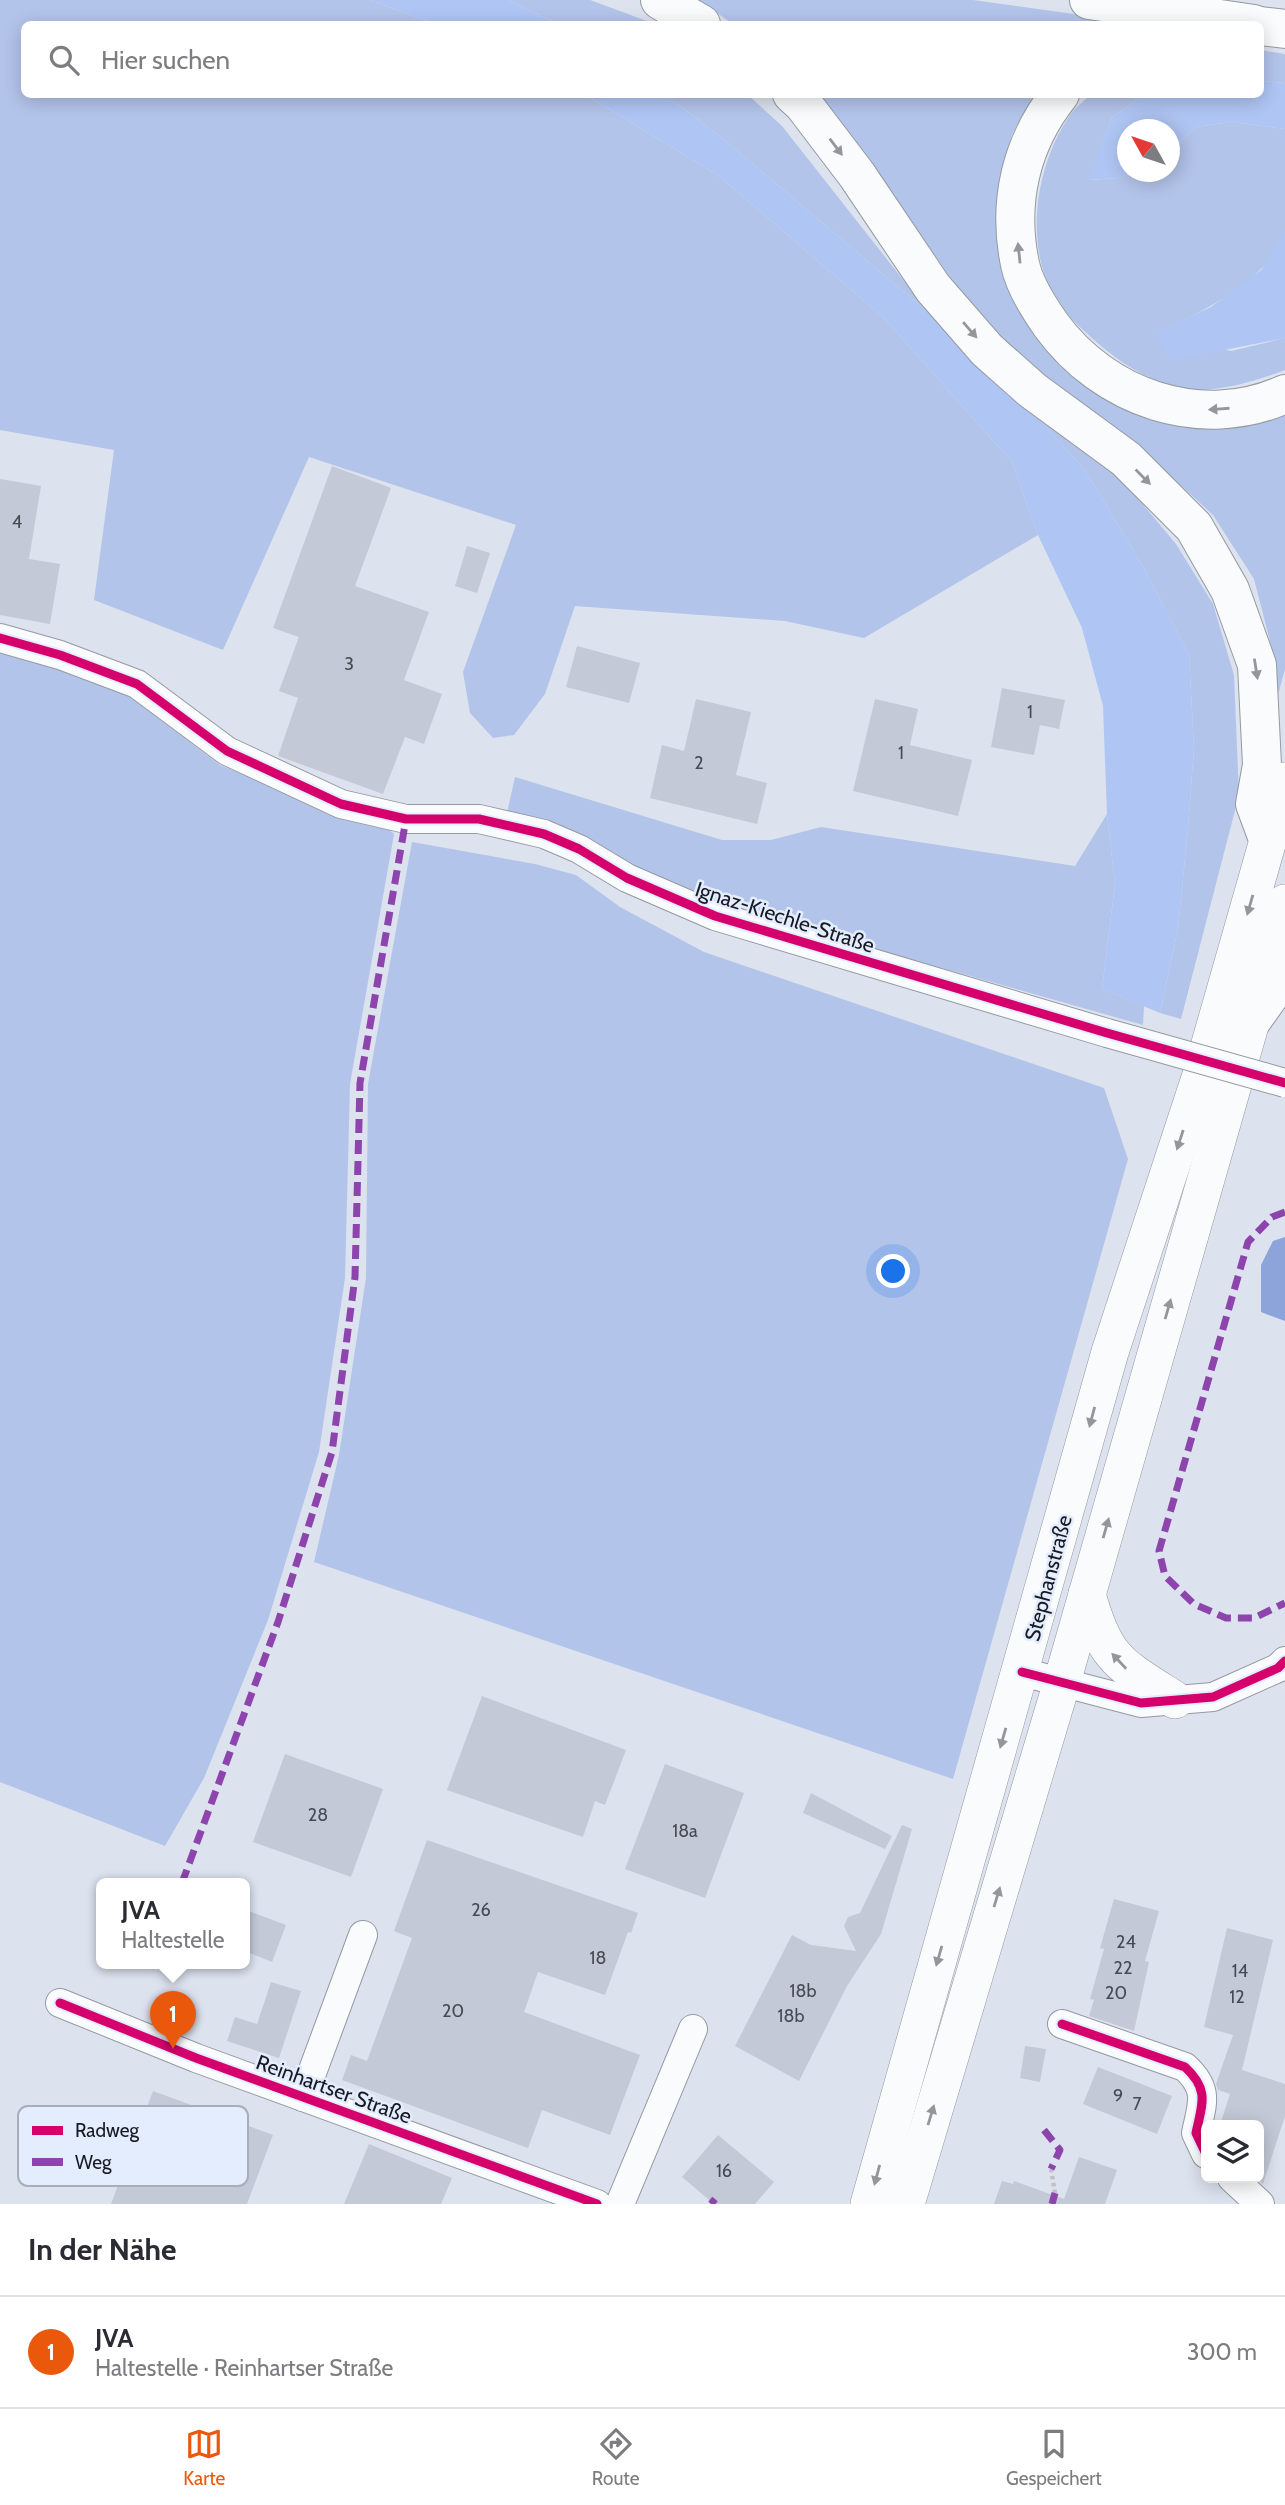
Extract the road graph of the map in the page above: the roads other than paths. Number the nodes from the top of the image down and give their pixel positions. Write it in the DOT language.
graph roads {
  1 [pos="660,0"];
  2 [pos="1089,0"];
  3 [pos="1190,20"];
  4 [pos="696,21"];
  5 [pos="1264,26"];
  6 [pos="1285,29"];
  7 [pos="796,98"];
  8 [pos="1056,98"];
  9 [pos="1285,394"];
  10 [pos="0,638"];
  11 [pos="1285,781"];
  12 [pos="1268,839"];
  13 [pos="1285,903"];
  14 [pos="1285,974"];
  15 [pos="1252,1020"];
  16 [pos="1285,1083"];
  17 [pos="1087,1594"];
  18 [pos="1285,1661"];
  19 [pos="1021,1672"];
  20 [pos="1062,1682"];
  21 [pos="1175,1700"];
  22 [pos="363,1935"];
  23 [pos="60,2003"];
  24 [pos="1062,2024"];
  25 [pos="693,2029"];
  26 [pos="303,2096"];
  27 [pos="1201,2144"];
  28 [pos="1237,2183"];
  29 [pos="597,2204"];
  30 [pos="620,2204"];
  31 [pos="869,2204"];
  32 [pos="906,2204"];
  33 [pos="1260,2204"];
  1 -- 4 [label="highway"];
  2 -- 3 [label="highway"];
  5 -- 6 [label="highway"];
  7 -- 12 [label="highway, one-way"];
  9 -- 8 [label="highway, one-way"];
  10 -- 16 [label="street, Ignaz-Kiechle-Straße, bridge"];
  11 -- 12 [label="main road, Stephanstraße"];
  12 -- 19 [label="main road, Stephanstraße, one-way"];
  13 -- 15 [label="main road, Stephanstraße"];
  14 -- 15 [label="highway"];
  17 -- 15 [label="main road, Stephanstraße, one-way"];
  17 -- 20 [label="main road, Stephanstraße"];
  21 -- 17 [label="main road, one-way"];
  18 -- 21 [label="street"];
  19 -- 20 [label="street"];
  19 -- 31 [label="main road, Stephanstraße, one-way"];
  20 -- 21 [label="street"];
  32 -- 20 [label="main road, Stephanstraße, one-way"];
  22 -- 26 [label="street, Reinhartser Straße"];
  23 -- 26 [label="street, Reinhartser Straße"];
  24 -- 27 [label="street"];
  25 -- 30 [label="street"];
  26 -- 29 [label="street, Reinhartser Straße"];
  28 -- 33 [label="street"];
}
